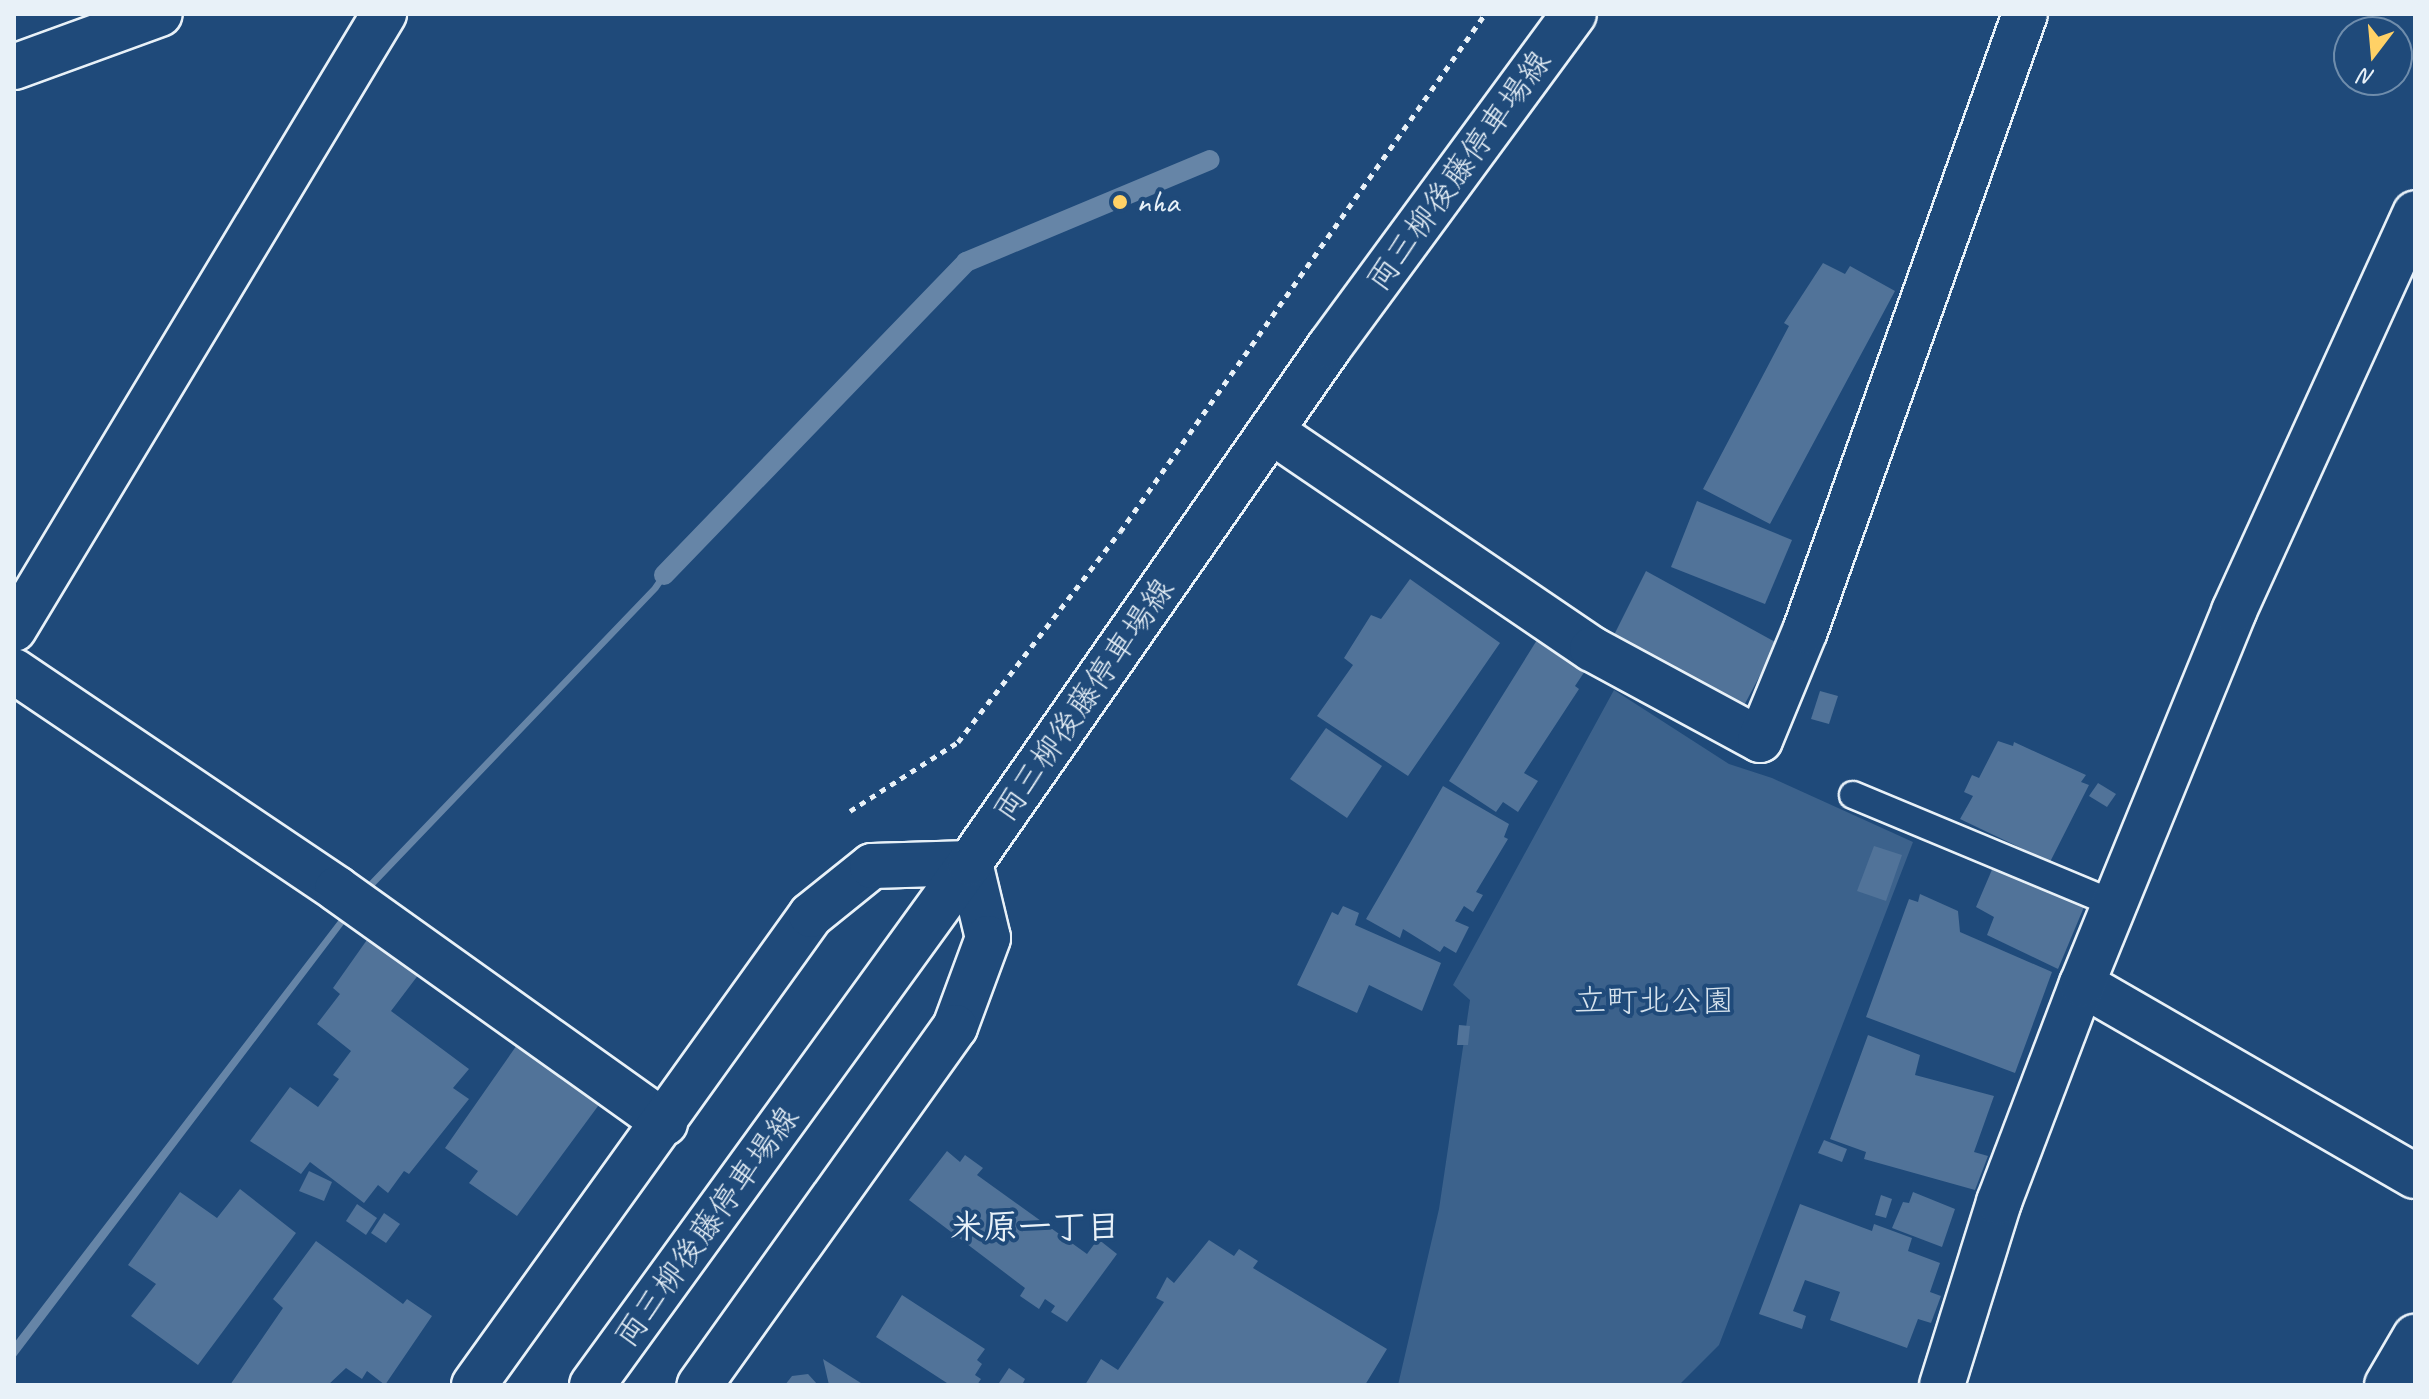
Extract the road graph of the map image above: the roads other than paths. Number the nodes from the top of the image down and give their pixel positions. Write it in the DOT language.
graph roads {
  1 [pos="160,14"];
  2 [pos="384,14"];
  3 [pos="1574,14"];
  4 [pos="2025,14"];
  5 [pos="14,67"];
  6 [pos="2415,213"];
  7 [pos="1271,431"];
  8 [pos="14,629"];
  9 [pos="14,671"];
  10 [pos="1853,795"];
  11 [pos="970,863"];
  12 [pos="2115,904"];
  13 [pos="2082,984"];
  14 [pos="665,1123"];
  15 [pos="2415,1176"];
  16 [pos="2415,1337"];
  17 [pos="474,1385"];
  18 [pos="592,1385"];
  19 [pos="700,1385"];
  20 [pos="1942,1385"];
  21 [pos="2387,1385"];
  1 -- 5 [label="street"];
  2 -- 8 [label="street"];
  3 -- 7 [label="street, 両三柳後藤停車場線"];
  4 -- 7 [label="street"];
  6 -- 12 [label="street"];
  7 -- 11 [label="street, 両三柳後藤停車場線"];
  9 -- 14 [label="street"];
  10 -- 12 [label="lane"];
  11 -- 14 [label="street"];
  11 -- 18 [label="street, 両三柳後藤停車場線"];
  11 -- 19 [label="street"];
  12 -- 13 [label="street"];
  13 -- 15 [label="street"];
  13 -- 20 [label="street"];
  14 -- 17 [label="street"];
  16 -- 21 [label="street"];
}
